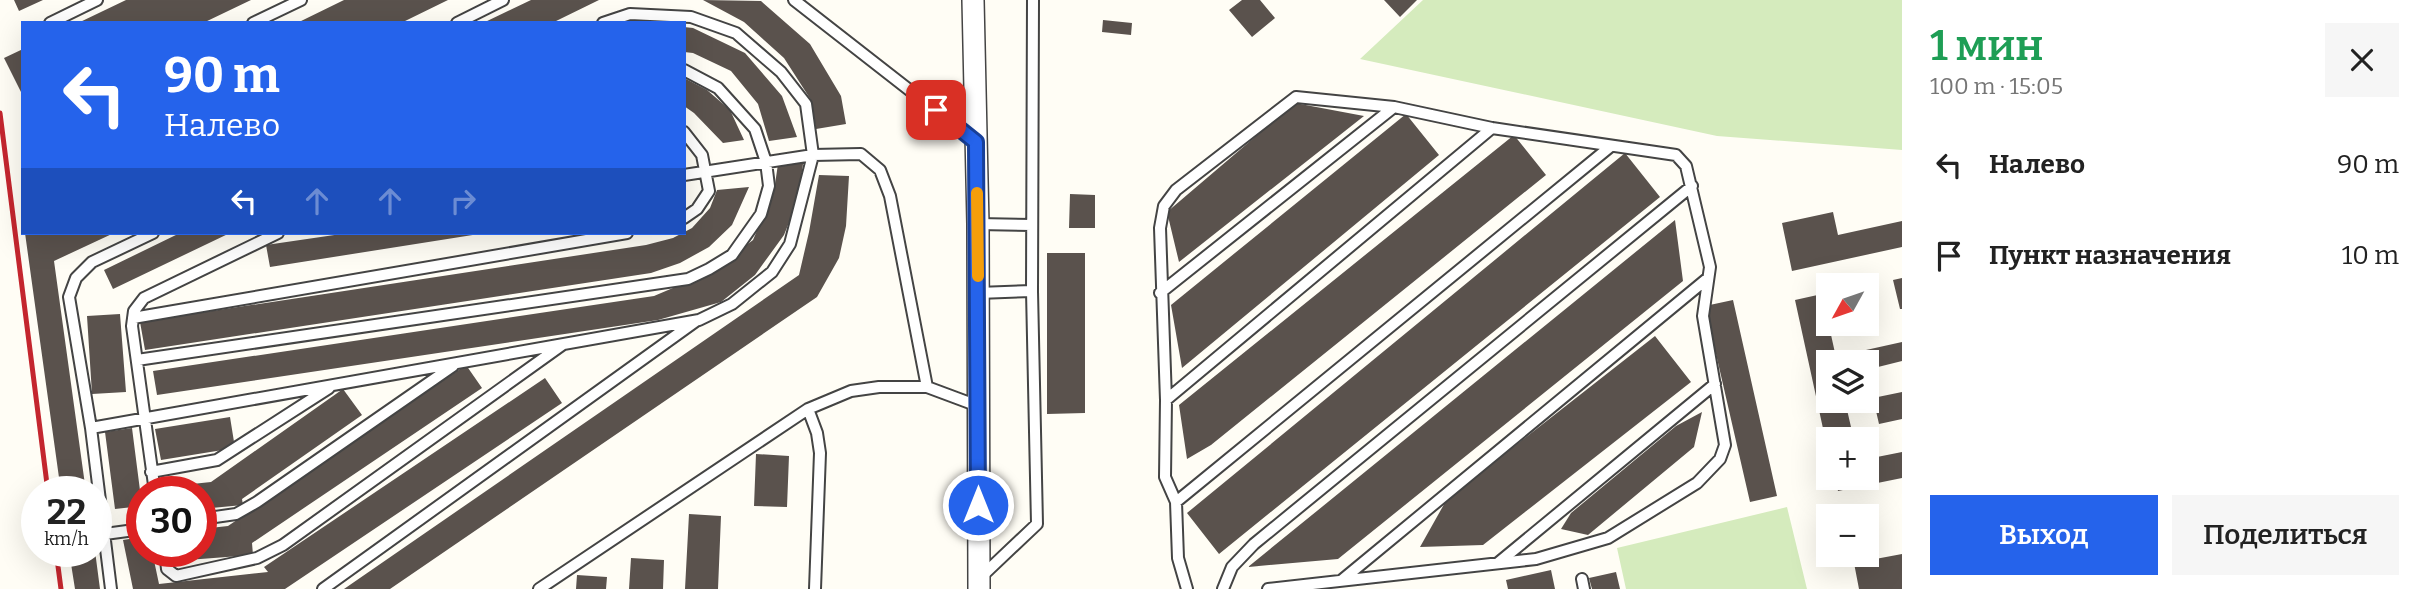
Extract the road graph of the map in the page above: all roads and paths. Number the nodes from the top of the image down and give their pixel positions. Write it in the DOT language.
graph roads {
  1 [pos="97,0"];
  2 [pos="301,0"];
  3 [pos="503,0"];
  4 [pos="794,0"];
  5 [pos="973,0"];
  6 [pos="1033,0"];
  7 [pos="54,21"];
  8 [pos="257,21"];
  9 [pos="461,21"];
  10 [pos="609,21"];
  11 [pos="686,71"];
  12 [pos="1394,107"];
  13 [pos="1492,128"];
  14 [pos="686,135"];
  15 [pos="976,142"];
  16 [pos="1611,146"];
  17 [pos="813,155"];
  18 [pos="766,162"];
  19 [pos="707,172"];
  20 [pos="686,175"];
  21 [pos="1692,186"];
  22 [pos="686,216"];
  23 [pos="978,224"];
  24 [pos="1032,225"];
  25 [pos="149,235"];
  26 [pos="269,235"];
  27 [pos="615,235"];
  28 [pos="1708,278"];
  29 [pos="1032,291"];
  30 [pos="978,293"];
  31 [pos="1160,293"];
  32 [pos="133,318"];
  33 [pos="699,320"];
  34 [pos="564,344"];
  35 [pos="136,360"];
  36 [pos="458,363"];
  37 [pos="1715,384"];
  38 [pos="334,385"];
  39 [pos="927,387"];
  40 [pos="1166,400"];
  41 [pos="978,406"];
  42 [pos="808,409"];
  43 [pos="144,419"];
  44 [pos="91,428"];
  45 [pos="151,472"];
  46 [pos="97,476"];
  47 [pos="152,476"];
  48 [pos="1176,502"];
  49 [pos="217,517"];
  50 [pos="1498,564"];
  51 [pos="109,567"];
  52 [pos="167,567"];
  53 [pos="216,567"];
  54 [pos="217,567"];
  55 [pos="1342,580"];
  56 [pos="979,584"];
  57 [pos="111,589"];
  58 [pos="323,589"];
  59 [pos="539,589"];
  60 [pos="815,589"];
  61 [pos="1187,589"];
  62 [pos="1223,589"];
  63 [pos="1268,589"];
  1 -- 7 [label="lane"];
  2 -- 8 [label="lane"];
  3 -- 9 [label="lane"];
  4 -- 15 [label="lane"];
  5 -- 15 [label="street"];
  6 -- 24 [label="lane"];
  10 -- 17 [label="lane"];
  11 -- 18 [label="lane"];
  12 -- 13 [label="lane"];
  12 -- 31 [label="lane"];
  12 -- 31 [label="lane"];
  13 -- 16 [label="lane"];
  13 -- 40 [label="lane"];
  14 -- 19 [label="lane"];
  15 -- 23 [label="street"];
  16 -- 21 [label="lane"];
  16 -- 48 [label="lane"];
  17 -- 18 [label="lane"];
  17 -- 33 [label="lane"];
  17 -- 39 [label="lane"];
  18 -- 19 [label="lane"];
  18 -- 35 [label="lane"];
  19 -- 20 [label="lane"];
  19 -- 22 [label="lane"];
  21 -- 28 [label="lane"];
  21 -- 62 [label="lane"];
  23 -- 24 [label="lane"];
  23 -- 30 [label="street"];
  24 -- 29 [label="lane"];
  25 -- 44 [label="lane"];
  26 -- 32 [label="lane"];
  27 -- 32 [label="lane"];
  28 -- 37 [label="lane"];
  28 -- 55 [label="lane"];
  29 -- 30 [label="lane"];
  29 -- 56 [label="lane"];
  30 -- 41 [label="street"];
  31 -- 40 [label="lane"];
  32 -- 35 [label="lane"];
  33 -- 34 [label="lane"];
  33 -- 58 [label="lane"];
  34 -- 36 [label="lane"];
  34 -- 54 [label="lane"];
  35 -- 43 [label="lane"];
  36 -- 38 [label="lane"];
  36 -- 49 [label="lane"];
  37 -- 50 [label="lane"];
  37 -- 50 [label="lane"];
  38 -- 43 [label="lane"];
  38 -- 45 [label="lane"];
  39 -- 41 [label="lane"];
  39 -- 42 [label="lane"];
  40 -- 48 [label="lane"];
  41 -- 56 [label="street"];
  42 -- 59 [label="lane"];
  42 -- 60 [label="lane"];
  43 -- 44 [label="lane"];
  43 -- 45 [label="lane"];
  44 -- 46 [label="lane"];
  45 -- 47 [label="lane"];
  48 -- 61 [label="lane"];
  50 -- 55 [label="lane"];
  51 -- 57 [label="lane"];
  52 -- 53 [label="lane"];
  55 -- 63 [label="lane"];
}
